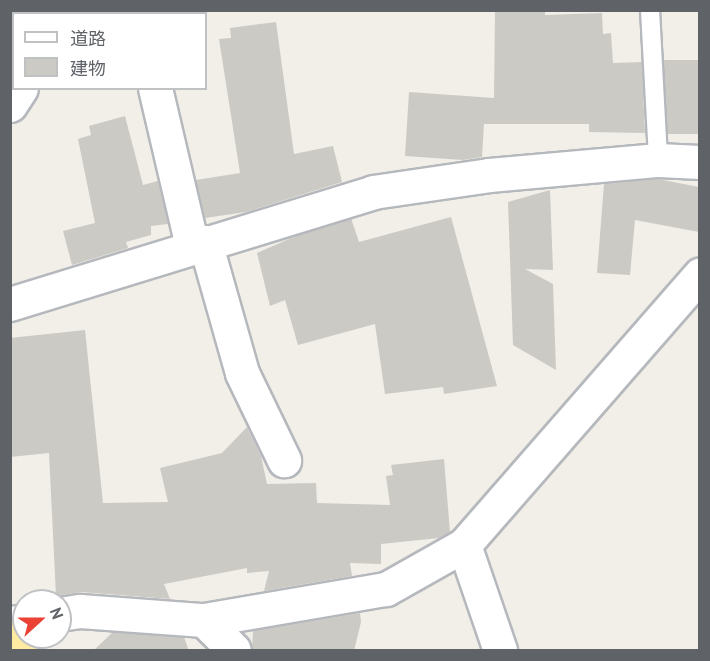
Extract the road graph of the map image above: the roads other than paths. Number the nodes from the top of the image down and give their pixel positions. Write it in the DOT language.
graph roads {
  1 [pos="650,10"];
  2 [pos="20,90"];
  3 [pos="156,90"];
  4 [pos="10,105"];
  5 [pos="658,160"];
  6 [pos="699,162"];
  7 [pos="199,244"];
  8 [pos="699,274"];
  9 [pos="10,304"];
  10 [pos="285,460"];
  11 [pos="464,545"];
  12 [pos="72,612"];
  13 [pos="204,620"];
  14 [pos="10,634"];
  15 [pos="25,651"];
  16 [pos="234,651"];
  17 [pos="500,651"];
  1 -- 5 [label="lane"];
  2 -- 4 [label="street"];
  3 -- 7 [label="street"];
  5 -- 6 [label="street"];
  5 -- 7 [label="street"];
  7 -- 9 [label="street"];
  7 -- 10 [label="street"];
  8 -- 11 [label="street"];
  11 -- 13 [label="street"];
  11 -- 17 [label="street"];
  12 -- 13 [label="street"];
  13 -- 16 [label="street"];
  14 -- 15 [label="highway"];
}
